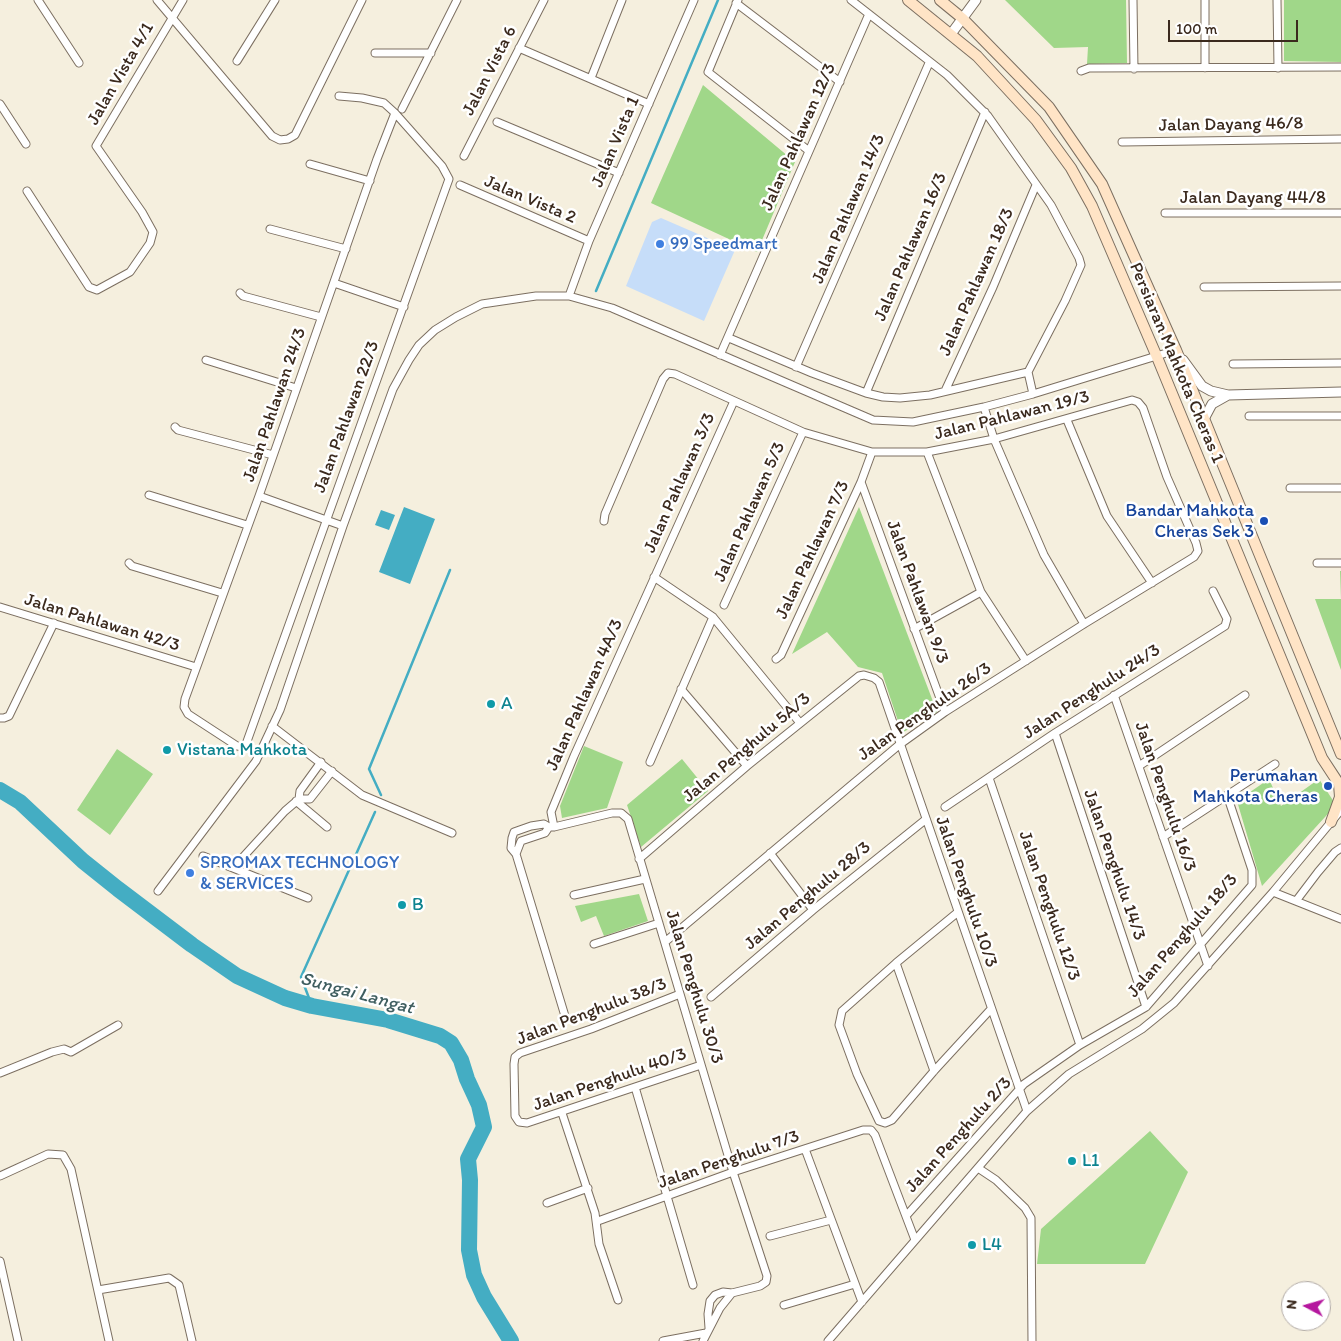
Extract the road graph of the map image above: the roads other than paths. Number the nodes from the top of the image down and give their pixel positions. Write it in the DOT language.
graph roads {
  1 [pos="38,0"];
  2 [pos="157,0"];
  3 [pos="183,0"];
  4 [pos="275,0"];
  5 [pos="362,0"];
  6 [pos="458,0"];
  7 [pos="544,0"];
  8 [pos="622,0"];
  9 [pos="694,0"];
  10 [pos="851,0"];
  11 [pos="908,0"];
  12 [pos="940,0"];
  13 [pos="976,0"];
  14 [pos="1133,0"];
  15 [pos="1205,0"];
  16 [pos="1277,0"];
  17 [pos="737,1"];
  18 [pos="869,14"];
  19 [pos="172,17"];
  20 [pos="962,18"];
  21 [pos="951,34"];
  22 [pos="519,48"];
  23 [pos="375,53"];
  24 [pos="431,53"];
  25 [pos="236,61"];
  26 [pos="79,63"];
  27 [pos="929,63"];
  28 [pos="1341,67"];
  29 [pos="1134,68"];
  30 [pos="1205,68"];
  31 [pos="1278,68"];
  32 [pos="1082,72"];
  33 [pos="591,78"];
  34 [pos="840,82"];
  35 [pos="339,96"];
  36 [pos="0,104"];
  37 [pos="649,104"];
  38 [pos="398,111"];
  39 [pos="985,112"];
  40 [pos="497,122"];
  41 [pos="1341,139"];
  42 [pos="1122,142"];
  43 [pos="26,144"];
  44 [pos="809,152"];
  45 [pos="464,156"];
  46 [pos="310,164"];
  47 [pos="619,173"];
  48 [pos="370,181"];
  49 [pos="460,185"];
  50 [pos="1036,185"];
  51 [pos="27,191"];
  52 [pos="1165,213"];
  53 [pos="1341,213"];
  54 [pos="270,229"];
  55 [pos="589,241"];
  56 [pos="346,249"];
  57 [pos="334,283"];
  58 [pos="1204,286"];
  59 [pos="1341,286"];
  60 [pos="240,293"];
  61 [pos="569,296"];
  62 [pos="404,307"];
  63 [pos="321,318"];
  64 [pos="729,338"];
  65 [pos="1176,350"];
  66 [pos="720,355"];
  67 [pos="1157,356"];
  68 [pos="206,360"];
  69 [pos="1341,363"];
  70 [pos="1233,364"];
  71 [pos="796,367"];
  72 [pos="1028,372"];
  73 [pos="296,388"];
  74 [pos="945,391"];
  75 [pos="1341,392"];
  76 [pos="866,393"];
  77 [pos="1033,394"];
  78 [pos="1228,395"];
  79 [pos="734,402"];
  80 [pos="984,407"];
  81 [pos="1249,416"];
  82 [pos="1341,416"];
  83 [pos="1204,419"];
  84 [pos="1067,420"];
  85 [pos="175,427"];
  86 [pos="803,432"];
  87 [pos="994,439"];
  88 [pos="872,452"];
  89 [pos="928,452"];
  90 [pos="272,455"];
  91 [pos="861,482"];
  92 [pos="1290,488"];
  93 [pos="1341,488"];
  94 [pos="149,495"];
  95 [pos="258,496"];
  96 [pos="326,519"];
  97 [pos="604,521"];
  98 [pos="247,525"];
  99 [pos="343,526"];
  100 [pos="1198,551"];
  101 [pos="129,563"];
  102 [pos="1317,563"];
  103 [pos="1341,563"];
  104 [pos="654,577"];
  105 [pos="1152,584"];
  106 [pos="1213,591"];
  107 [pos="222,592"];
  108 [pos="981,592"];
  109 [pos="724,605"];
  110 [pos="0,607"];
  111 [pos="713,617"];
  112 [pos="54,623"];
  113 [pos="1084,624"];
  114 [pos="914,629"];
  115 [pos="776,659"];
  116 [pos="1026,661"];
  117 [pos="196,667"];
  118 [pos="879,682"];
  119 [pos="681,689"];
  120 [pos="1114,695"];
  121 [pos="1245,695"];
  122 [pos="184,707"];
  123 [pos="945,712"];
  124 [pos="2,718"];
  125 [pos="800,723"];
  126 [pos="272,726"];
  127 [pos="1054,734"];
  128 [pos="899,745"];
  129 [pos="1341,754"];
  130 [pos="321,762"];
  131 [pos="650,762"];
  132 [pos="1275,764"];
  133 [pos="746,766"];
  134 [pos="1139,766"];
  135 [pos="332,771"];
  136 [pos="989,778"];
  137 [pos="1340,785"];
  138 [pos="1227,795"];
  139 [pos="298,800"];
  140 [pos="945,807"];
  141 [pos="1341,810"];
  142 [pos="925,820"];
  143 [pos="1336,820"];
  144 [pos="327,826"];
  145 [pos="552,827"];
  146 [pos="452,833"];
  147 [pos="1163,837"];
  148 [pos="1341,848"];
  149 [pos="770,853"];
  150 [pos="516,854"];
  151 [pos="203,856"];
  152 [pos="640,859"];
  153 [pos="233,868"];
  154 [pos="645,879"];
  155 [pos="158,891"];
  156 [pos="1273,892"];
  157 [pos="574,895"];
  158 [pos="308,898"];
  159 [pos="1296,901"];
  160 [pos="813,910"];
  161 [pos="956,914"];
  162 [pos="1341,919"];
  163 [pos="659,923"];
  164 [pos="665,942"];
  165 [pos="594,944"];
  166 [pos="1200,944"];
  167 [pos="896,963"];
  168 [pos="1208,966"];
  169 [pos="680,994"];
  170 [pos="711,997"];
  171 [pos="1146,1007"];
  172 [pos="989,1012"];
  173 [pos="565,1016"];
  174 [pos="118,1025"];
  175 [pos="1080,1045"];
  176 [pos="701,1065"];
  177 [pos="934,1071"];
  178 [pos="0,1073"];
  179 [pos="1036,1075"];
  180 [pos="635,1088"];
  181 [pos="1019,1089"];
  182 [pos="1027,1111"];
  183 [pos="562,1113"];
  184 [pos="527,1123"];
  185 [pos="805,1149"];
  186 [pos="978,1168"];
  187 [pos="734,1172"];
  188 [pos="0,1176"];
  189 [pos="588,1188"];
  190 [pos="667,1197"];
  191 [pos="547,1203"];
  192 [pos="906,1216"];
  193 [pos="831,1220"];
  194 [pos="598,1221"];
  195 [pos="770,1236"];
  196 [pos="915,1240"];
  197 [pos="0,1261"];
  198 [pos="855,1284"];
  199 [pos="693,1285"];
  200 [pos="98,1290"];
  201 [pos="732,1293"];
  202 [pos="618,1300"];
  203 [pos="862,1302"];
  204 [pos="784,1305"];
  205 [pos="708,1330"];
  206 [pos="18,1341"];
  207 [pos="109,1341"];
  208 [pos="192,1341"];
  209 [pos="663,1341"];
  210 [pos="703,1341"];
  211 [pos="828,1341"];
  212 [pos="1032,1341"];
  1 -- 26 [label="street"];
  2 -- 19 [label="street"];
  3 -- 19 [label="street, Jalan Vista 4/1"];
  4 -- 25 [label="street"];
  5 -- 19 [label="street"];
  6 -- 24 [label="street, Jalan Pahlawan 24/3"];
  7 -- 22 [label="street, Jalan Vista 6"];
  8 -- 33 [label="street"];
  9 -- 37 [label="street, Jalan Vista 1"];
  10 -- 18 [label="street"];
  11 -- 21 [label="main road, Persiaran Mahkota Cheras 1"];
  12 -- 20 [label="main road, Persiaran Mahkota Cheras 1"];
  13 -- 20 [label="street"];
  14 -- 29 [label="street"];
  15 -- 30 [label="street"];
  16 -- 31 [label="street"];
  17 -- 34 [label="street"];
  17 -- 44 [label="street"];
  18 -- 27 [label="street"];
  18 -- 34 [label="street, Jalan Pahlawan 12/3"];
  19 -- 51 [label="street, Jalan Vista 4/1"];
  20 -- 21 [label="street"];
  20 -- 65 [label="main road, Persiaran Mahkota Cheras 1"];
  21 -- 67 [label="main road, Persiaran Mahkota Cheras 1"];
  22 -- 33 [label="street"];
  22 -- 45 [label="street, Jalan Vista 6"];
  23 -- 24 [label="street"];
  24 -- 38 [label="street, Jalan Pahlawan 24/3"];
  27 -- 39 [label="street"];
  27 -- 71 [label="street, Jalan Pahlawan 14/3"];
  28 -- 31 [label="street"];
  29 -- 30 [label="street"];
  29 -- 32 [label="street"];
  30 -- 31 [label="street"];
  33 -- 37 [label="street"];
  34 -- 44 [label="street, Jalan Pahlawan 12/3"];
  35 -- 38 [label="street"];
  36 -- 43 [label="street"];
  37 -- 47 [label="street, Jalan Vista 1"];
  38 -- 48 [label="street, Jalan Pahlawan 24/3"];
  38 -- 62 [label="street, Jalan Pahlawan 22/3"];
  39 -- 50 [label="street"];
  39 -- 76 [label="street, Jalan Pahlawan 16/3"];
  40 -- 47 [label="street"];
  41 -- 42 [label="street, Jalan Dayang 46/8"];
  44 -- 64 [label="street, Jalan Pahlawan 12/3"];
  46 -- 48 [label="street"];
  47 -- 55 [label="street, Jalan Vista 1"];
  48 -- 56 [label="street, Jalan Pahlawan 24/3"];
  49 -- 55 [label="street, Jalan Vista 2"];
  50 -- 72 [label="street"];
  50 -- 74 [label="street, Jalan Pahlawan 18/3"];
  52 -- 53 [label="street, Jalan Dayang 44/8"];
  54 -- 56 [label="street"];
  55 -- 61 [label="street, Jalan Vista 1"];
  56 -- 57 [label="street, Jalan Pahlawan 24/3"];
  57 -- 62 [label="street"];
  57 -- 63 [label="street, Jalan Pahlawan 24/3"];
  58 -- 59 [label="street"];
  60 -- 63 [label="street"];
  61 -- 66 [label="street"];
  61 -- 99 [label="street"];
  62 -- 96 [label="street, Jalan Pahlawan 22/3"];
  63 -- 73 [label="street, Jalan Pahlawan 24/3"];
  64 -- 66 [label="street, Jalan Pahlawan 12/3"];
  64 -- 71 [label="street"];
  65 -- 67 [label="street"];
  65 -- 78 [label="street"];
  65 -- 83 [label="main road, Persiaran Mahkota Cheras 1"];
  66 -- 80 [label="street"];
  67 -- 77 [label="street"];
  67 -- 137 [label="main road, Persiaran Mahkota Cheras 1"];
  68 -- 73 [label="street"];
  69 -- 70 [label="street"];
  71 -- 76 [label="street"];
  72 -- 74 [label="street"];
  72 -- 77 [label="street"];
  73 -- 90 [label="street, Jalan Pahlawan 24/3"];
  74 -- 76 [label="street"];
  75 -- 78 [label="street"];
  77 -- 80 [label="street"];
  78 -- 83 [label="street"];
  79 -- 86 [label="street, Jalan Pahlawan 19/3"];
  79 -- 97 [label="street, Jalan Pahlawan 19/3"];
  79 -- 104 [label="street, Jalan Pahlawan 3/3"];
  80 -- 87 [label="street"];
  81 -- 82 [label="street"];
  83 -- 129 [label="main road, Persiaran Mahkota Cheras 1"];
  84 -- 87 [label="street, Jalan Pahlawan 19/3"];
  84 -- 100 [label="street, Jalan Pahlawan 19/3"];
  84 -- 105 [label="street"];
  85 -- 90 [label="street"];
  86 -- 88 [label="street, Jalan Pahlawan 19/3"];
  86 -- 109 [label="street, Jalan Pahlawan 5/3"];
  87 -- 89 [label="street, Jalan Pahlawan 19/3"];
  87 -- 113 [label="street"];
  88 -- 89 [label="street, Jalan Pahlawan 19/3"];
  88 -- 91 [label="street, Jalan Pahlawan 7/3"];
  89 -- 108 [label="street"];
  90 -- 95 [label="street, Jalan Pahlawan 24/3"];
  91 -- 114 [label="street, Jalan Pahlawan 9/3"];
  91 -- 115 [label="street, Jalan Pahlawan 7/3"];
  92 -- 93 [label="street"];
  94 -- 98 [label="street"];
  95 -- 96 [label="street"];
  95 -- 98 [label="street, Jalan Pahlawan 24/3"];
  96 -- 99 [label="street"];
  96 -- 122 [label="street, Jalan Pahlawan 22/3"];
  98 -- 107 [label="street, Jalan Pahlawan 24/3"];
  99 -- 126 [label="street"];
  100 -- 105 [label="street, Jalan Penghulu 26/3"];
  101 -- 107 [label="street"];
  102 -- 103 [label="street"];
  104 -- 111 [label="street"];
  104 -- 145 [label="street, Jalan Pahlawan 4A/3"];
  105 -- 113 [label="street, Jalan Penghulu 26/3"];
  106 -- 120 [label="street, Jalan Penghulu 24/3"];
  107 -- 117 [label="street, Jalan Pahlawan 24/3"];
  108 -- 114 [label="street"];
  108 -- 116 [label="street"];
  110 -- 112 [label="street, Jalan Pahlawan 42/3"];
  111 -- 119 [label="street"];
  111 -- 125 [label="street"];
  112 -- 117 [label="street, Jalan Pahlawan 42/3"];
  112 -- 124 [label="street"];
  113 -- 116 [label="street, Jalan Penghulu 26/3"];
  114 -- 123 [label="street, Jalan Pahlawan 9/3"];
  116 -- 123 [label="street, Jalan Penghulu 26/3"];
  117 -- 122 [label="street, Jalan Pahlawan 24/3"];
  118 -- 125 [label="street, Jalan Penghulu 5A/3"];
  118 -- 128 [label="street, Jalan Penghulu 10/3"];
  119 -- 131 [label="street"];
  119 -- 133 [label="street"];
  120 -- 127 [label="street, Jalan Penghulu 24/3"];
  120 -- 134 [label="street, Jalan Penghulu 16/3"];
  121 -- 134 [label="street"];
  123 -- 128 [label="street, Jalan Penghulu 26/3"];
  125 -- 133 [label="street, Jalan Penghulu 5A/3"];
  126 -- 130 [label="street"];
  126 -- 155 [label="street"];
  127 -- 136 [label="street, Jalan Penghulu 24/3"];
  127 -- 171 [label="street, Jalan Penghulu 14/3"];
  128 -- 142 [label="street, Jalan Penghulu 10/3"];
  128 -- 149 [label="street, Jalan Penghulu 26/3"];
  130 -- 135 [label="street"];
  130 -- 139 [label="street"];
  132 -- 138 [label="street"];
  133 -- 152 [label="street, Jalan Penghulu 5A/3"];
  134 -- 147 [label="street, Jalan Penghulu 16/3"];
  135 -- 139 [label="street"];
  135 -- 146 [label="street"];
  136 -- 140 [label="street, Jalan Penghulu 24/3"];
  136 -- 175 [label="street, Jalan Penghulu 12/3"];
  137 -- 143 [label="main road"];
  138 -- 147 [label="street"];
  138 -- 166 [label="street, Jalan Penghulu 18/3"];
  139 -- 144 [label="street"];
  139 -- 153 [label="street"];
  141 -- 143 [label="street"];
  142 -- 160 [label="street, Jalan Penghulu 28/3"];
  142 -- 161 [label="street, Jalan Penghulu 10/3"];
  143 -- 156 [label="street"];
  145 -- 150 [label="street"];
  145 -- 150 [label="street"];
  145 -- 152 [label="street, Jalan Penghulu 30/3"];
  147 -- 166 [label="street, Jalan Penghulu 16/3"];
  148 -- 159 [label="street"];
  149 -- 160 [label="street"];
  149 -- 164 [label="street, Jalan Penghulu 26/3"];
  150 -- 173 [label="street"];
  151 -- 153 [label="street"];
  152 -- 154 [label="street, Jalan Penghulu 30/3"];
  153 -- 158 [label="street"];
  154 -- 157 [label="street"];
  154 -- 163 [label="street, Jalan Penghulu 30/3"];
  156 -- 159 [label="street"];
  156 -- 168 [label="street"];
  159 -- 162 [label="street"];
  160 -- 170 [label="street, Jalan Penghulu 28/3"];
  161 -- 167 [label="street"];
  161 -- 172 [label="street, Jalan Penghulu 10/3"];
  163 -- 164 [label="street, Jalan Penghulu 30/3"];
  163 -- 165 [label="street"];
  164 -- 169 [label="street, Jalan Penghulu 30/3"];
  166 -- 168 [label="street, Jalan Penghulu 16/3"];
  166 -- 171 [label="street, Jalan Penghulu 18/3"];
  167 -- 177 [label="street"];
  167 -- 177 [label="street"];
  168 -- 182 [label="street"];
  169 -- 176 [label="street, Jalan Penghulu 30/3"];
  169 -- 184 [label="street, Jalan Penghulu 38/3"];
  171 -- 175 [label="street, Jalan Penghulu 18/3"];
  172 -- 177 [label="street"];
  172 -- 181 [label="street, Jalan Penghulu 10/3"];
  174 -- 178 [label="street"];
  175 -- 179 [label="street, Jalan Penghulu 18/3"];
  176 -- 180 [label="street, Jalan Penghulu 40/3"];
  176 -- 187 [label="street, Jalan Penghulu 30/3"];
  179 -- 181 [label="street, Jalan Penghulu 2/3"];
  180 -- 183 [label="street, Jalan Penghulu 40/3"];
  180 -- 190 [label="street"];
  181 -- 182 [label="street, Jalan Penghulu 10/3"];
  181 -- 192 [label="street, Jalan Penghulu 2/3"];
  182 -- 186 [label="street"];
  183 -- 184 [label="street, Jalan Penghulu 40/3"];
  183 -- 189 [label="street"];
  185 -- 187 [label="street, Jalan Penghulu 7/3"];
  185 -- 192 [label="street, Jalan Penghulu 7/3"];
  185 -- 193 [label="street"];
  186 -- 196 [label="street"];
  186 -- 212 [label="street"];
  187 -- 190 [label="street, Jalan Penghulu 7/3"];
  187 -- 201 [label="street, Jalan Penghulu 30/3"];
  188 -- 200 [label="street"];
  189 -- 191 [label="street"];
  189 -- 194 [label="street"];
  190 -- 194 [label="street, Jalan Penghulu 7/3"];
  190 -- 199 [label="street"];
  192 -- 196 [label="street"];
  193 -- 195 [label="street"];
  193 -- 198 [label="street"];
  194 -- 202 [label="street"];
  196 -- 203 [label="street"];
  197 -- 206 [label="street"];
  198 -- 203 [label="street"];
  198 -- 204 [label="street"];
  200 -- 207 [label="street"];
  200 -- 208 [label="street"];
  201 -- 205 [label="street"];
  201 -- 205 [label="street"];
  203 -- 211 [label="street"];
  205 -- 209 [label="street"];
  205 -- 210 [label="street"];
}
